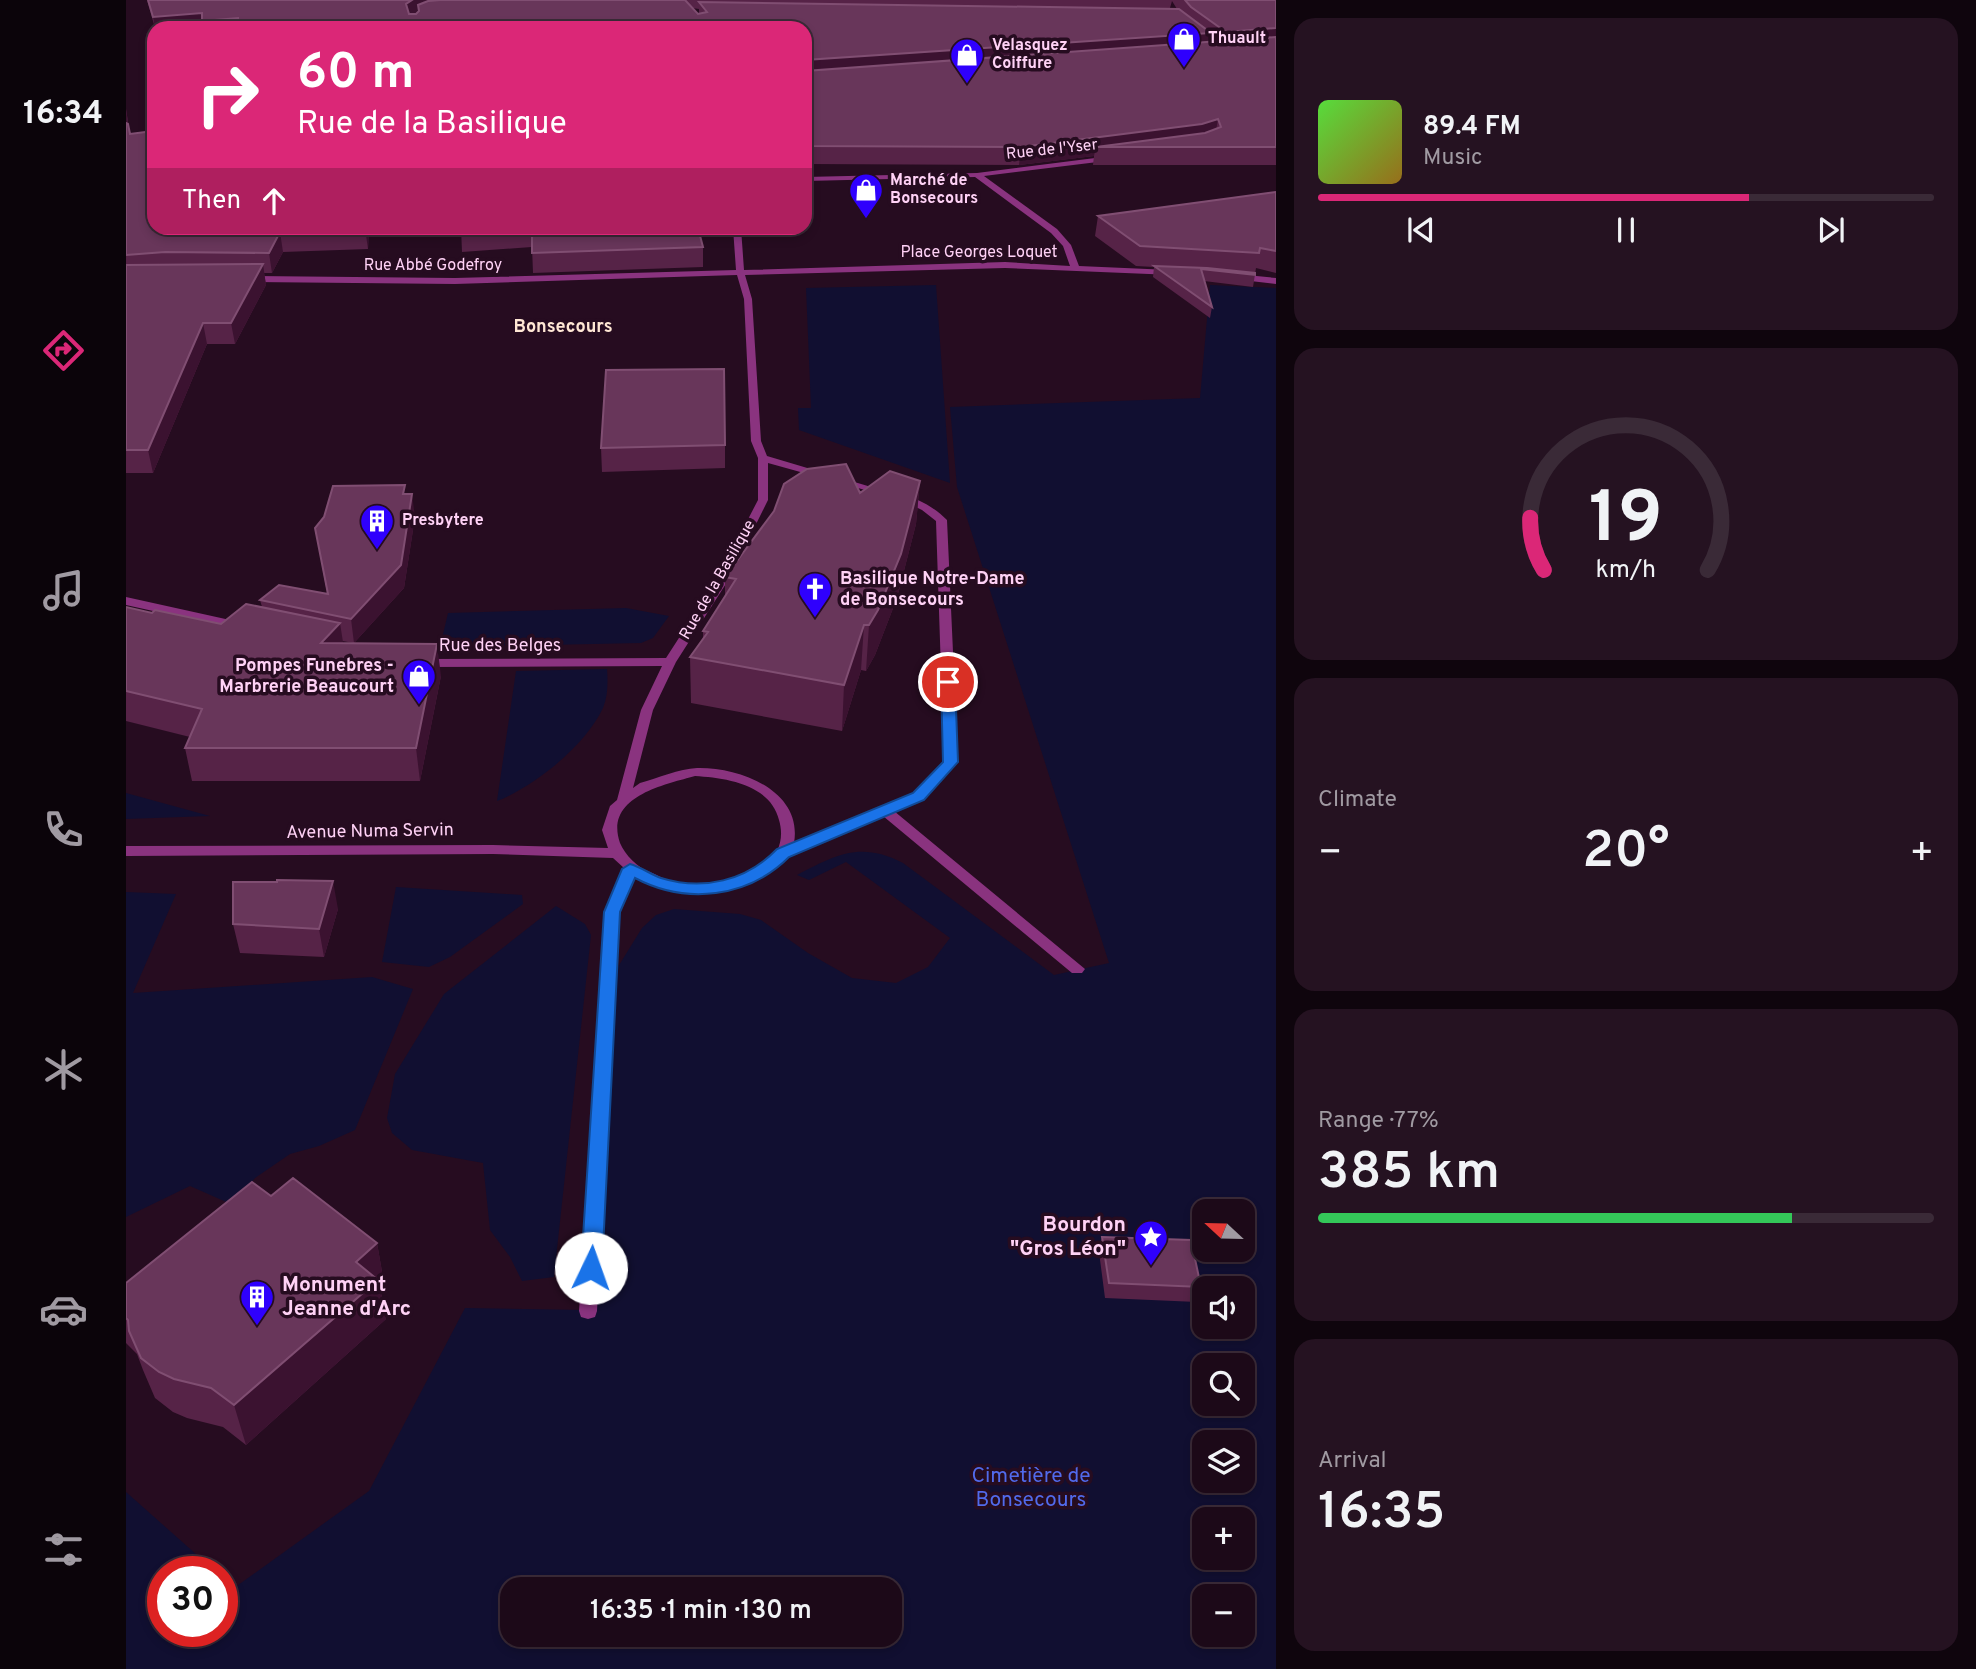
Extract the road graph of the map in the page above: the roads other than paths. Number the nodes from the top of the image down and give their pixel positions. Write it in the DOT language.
graph roads {
  1 [pos="1126,156"];
  2 [pos="977,174"];
  3 [pos="812,179"];
  4 [pos="737,235"];
  5 [pos="1075,267"];
  6 [pos="740,272"];
  7 [pos="1181,273"];
  8 [pos="1227,276"];
  9 [pos="235,279"];
  10 [pos="1276,281"];
  11 [pos="763,458"];
  12 [pos="126,601"];
  13 [pos="258,630"];
  14 [pos="407,662"];
  15 [pos="670,662"];
  16 [pos="623,799"];
  17 [pos="885,811"];
  18 [pos="126,851"];
  19 [pos="615,853"];
  20 [pos="783,853"];
  21 [pos="630,869"];
  22 [pos="1077,969"];
  23 [pos="589,1311"];
  1 -- 2 [label="street, Rue de l'Yser"];
  2 -- 3 [label="street"];
  2 -- 5 [label="street, Place Georges Loquet"];
  4 -- 6 [label="street, Rue de la Basilique"];
  5 -- 6 [label="street, Place Georges Loquet"];
  5 -- 7 [label="street"];
  6 -- 9 [label="street, Rue Abbé Godefroy"];
  6 -- 11 [label="street, Rue de la Basilique"];
  8 -- 10 [label="street"];
  11 -- 15 [label="street, Rue de la Basilique"];
  11 -- 17 [label="street"];
  12 -- 13 [label="street"];
  14 -- 15 [label="street, Rue des Belges"];
  15 -- 16 [label="street, Rue de la Basilique"];
  16 -- 19 [label="street, Rue de la Basilique"];
  16 -- 20 [label="street"];
  17 -- 20 [label="street"];
  17 -- 22 [label="street"];
  18 -- 19 [label="street, Avenue Numa Servin"];
  19 -- 21 [label="street"];
  20 -- 21 [label="street"];
  21 -- 23 [label="street"];
}
